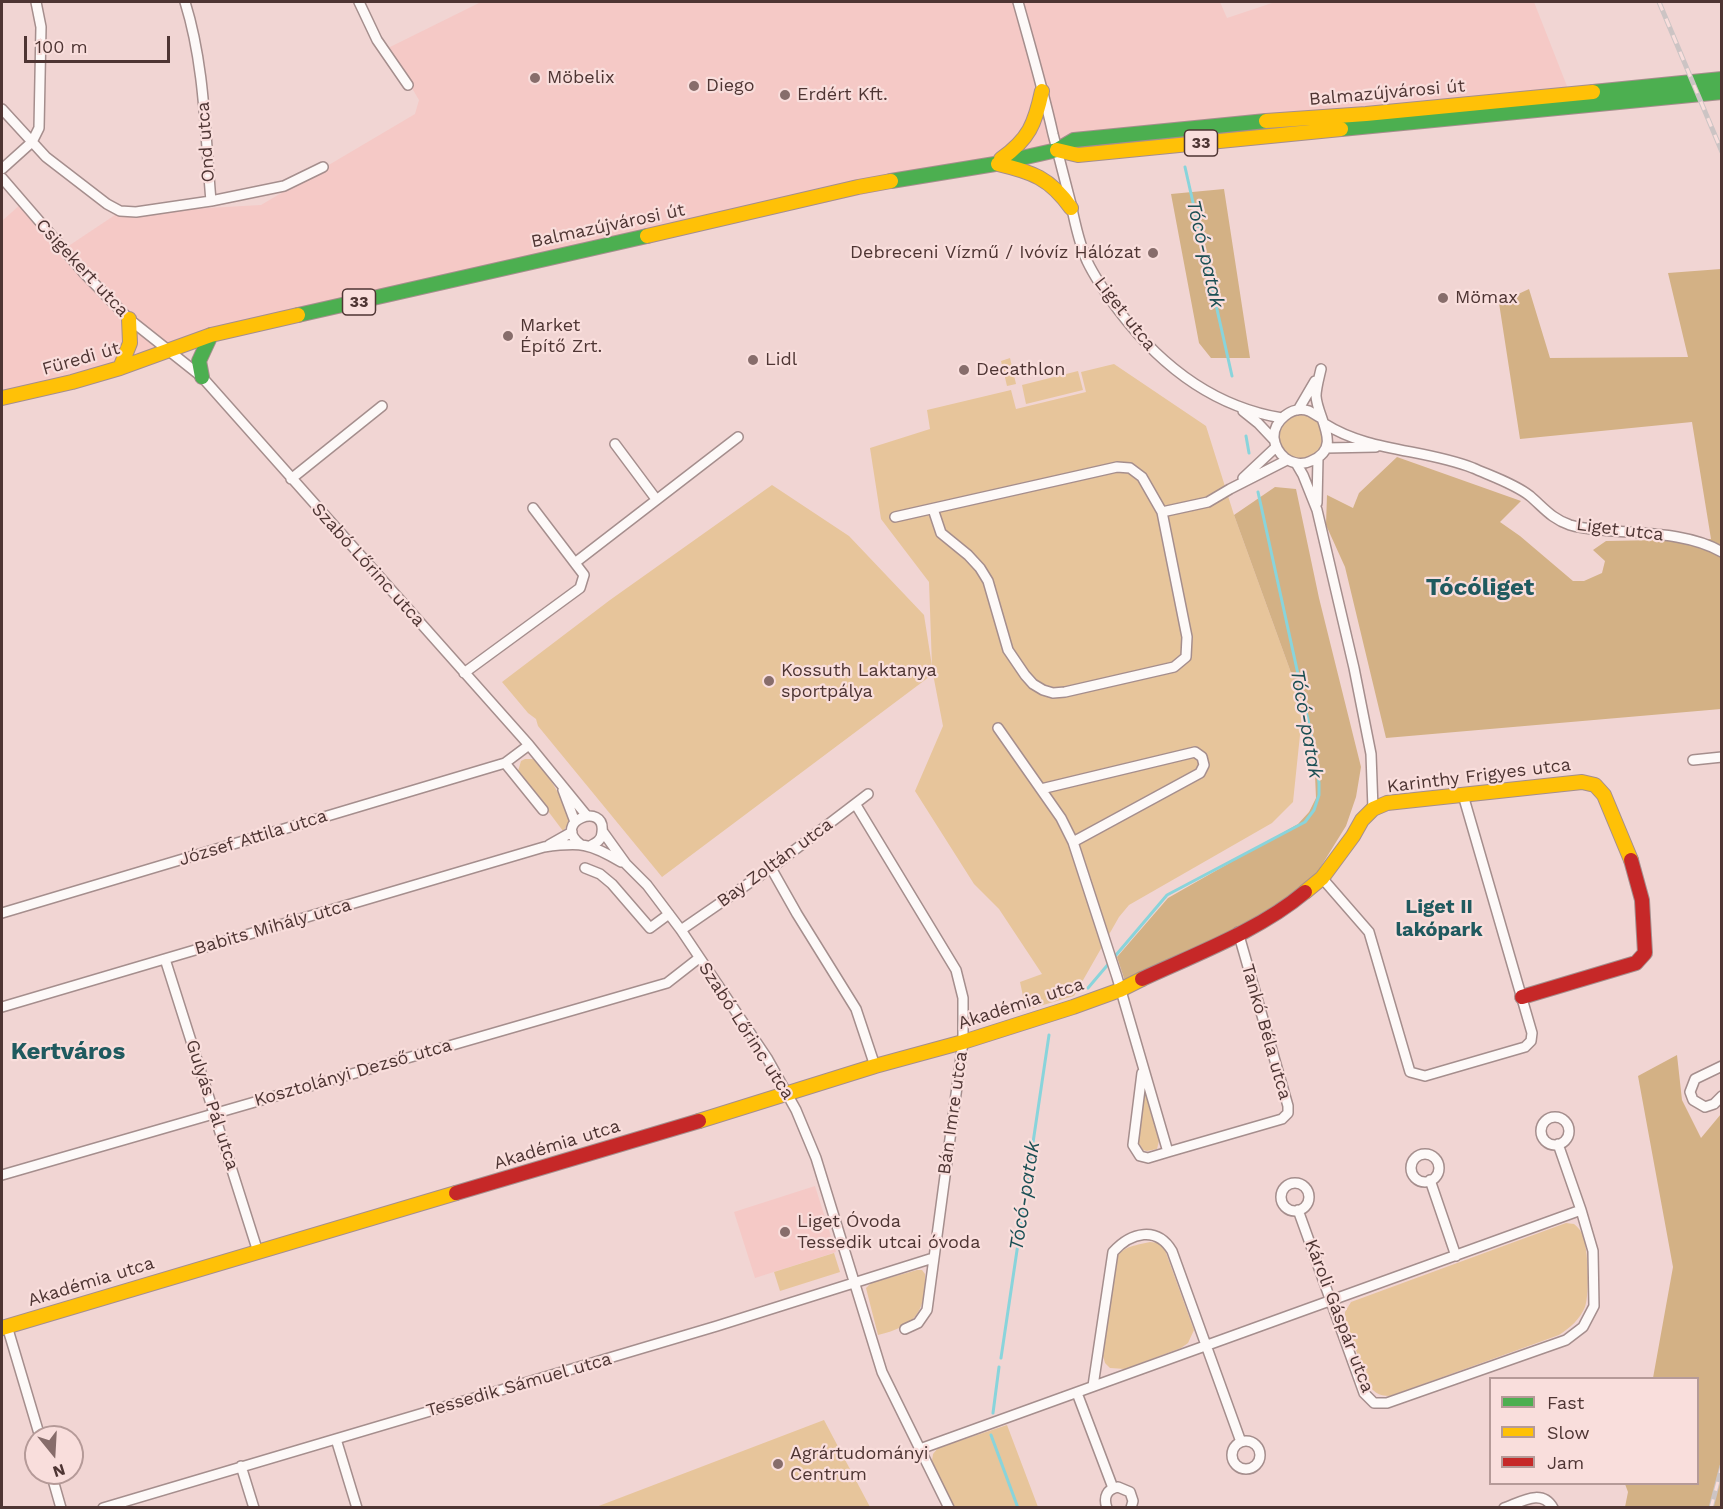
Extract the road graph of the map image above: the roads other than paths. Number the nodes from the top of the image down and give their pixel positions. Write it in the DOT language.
graph roads {
  1 [pos="36,2"];
  2 [pos="185,2"];
  3 [pos="359,2"];
  4 [pos="1018,2"];
  5 [pos="1722,79"];
  6 [pos="408,85"];
  7 [pos="1042,91"];
  8 [pos="1722,92"];
  9 [pos="2,109"];
  10 [pos="32,142"];
  11 [pos="1057,150"];
  12 [pos="995,164"];
  13 [pos="323,167"];
  14 [pos="2,169"];
  15 [pos="2,178"];
  16 [pos="211,201"];
  17 [pos="1071,208"];
  18 [pos="129,319"];
  19 [pos="211,335"];
  20 [pos="170,350"];
  21 [pos="120,368"];
  22 [pos="202,377"];
  23 [pos="2,398"];
  24 [pos="1233,404"];
  25 [pos="382,406"];
  26 [pos="1298,410"];
  27 [pos="1282,418"];
  28 [pos="1323,421"];
  29 [pos="738,437"];
  30 [pos="615,444"];
  31 [pos="1275,444"];
  32 [pos="1326,448"];
  33 [pos="1391,448"];
  34 [pos="1318,458"];
  35 [pos="1291,462"];
  36 [pos="291,479"];
  37 [pos="1230,489"];
  38 [pos="656,499"];
  39 [pos="533,508"];
  40 [pos="933,509"];
  41 [pos="1317,510"];
  42 [pos="1162,512"];
  43 [pos="895,517"];
  44 [pos="1722,552"];
  45 [pos="576,562"];
  46 [pos="464,673"];
  47 [pos="998,728"];
  48 [pos="529,745"];
  49 [pos="1722,757"];
  50 [pos="1693,760"];
  51 [pos="505,763"];
  52 [pos="561,785"];
  53 [pos="1041,789"];
  54 [pos="868,794"];
  55 [pos="1463,795"];
  56 [pos="856,805"];
  57 [pos="1373,809"];
  58 [pos="543,810"];
  59 [pos="587,816"];
  60 [pos="573,827"];
  61 [pos="603,832"];
  62 [pos="1073,842"];
  63 [pos="585,845"];
  64 [pos="544,847"];
  65 [pos="626,864"];
  66 [pos="585,868"];
  67 [pos="771,868"];
  68 [pos="1322,878"];
  69 [pos="2,913"];
  70 [pos="669,914"];
  71 [pos="681,930"];
  72 [pos="1238,932"];
  73 [pos="699,958"];
  74 [pos="165,959"];
  75 [pos="1120,990"];
  76 [pos="1522,997"];
  77 [pos="2,1007"];
  78 [pos="963,1042"];
  79 [pos="875,1066"];
  80 [pos="1722,1066"];
  81 [pos="1143,1069"];
  82 [pos="788,1095"];
  83 [pos="1722,1096"];
  84 [pos="214,1113"];
  85 [pos="1558,1144"];
  86 [pos="1167,1152"];
  87 [pos="2,1175"];
  88 [pos="1430,1180"];
  89 [pos="1298,1210"];
  90 [pos="1581,1210"];
  91 [pos="258,1252"];
  92 [pos="1456,1256"];
  93 [pos="933,1258"];
  94 [pos="854,1283"];
  95 [pos="1331,1302"];
  96 [pos="4,1327"];
  97 [pos="905,1329"];
  98 [pos="1206,1347"];
  99 [pos="1093,1386"];
  100 [pos="1077,1393"];
  101 [pos="36,1425"];
  102 [pos="336,1439"];
  103 [pos="1241,1442"];
  104 [pos="920,1449"];
  105 [pos="241,1466"];
  106 [pos="54,1485"];
  107 [pos="1113,1488"];
  108 [pos="123,1504"];
  109 [pos="61,1508"];
  110 [pos="103,1508"];
  111 [pos="254,1508"];
  112 [pos="357,1508"];
  113 [pos="949,1508"];
  114 [pos="1107,1508"];
  115 [pos="1131,1508"];
  116 [pos="1504,1508"];
  117 [pos="1553,1508"];
  1 -- 10 [label="street"];
  2 -- 16 [label="street, Ond utca"];
  3 -- 6 [label="street"];
  4 -- 7 [label="street, Liget utca"];
  5 -- 11 [label="main road, Balmazújvárosi út / 33"];
  7 -- 11 [label="street, Liget utca"];
  7 -- 12 [label="main road"];
  8 -- 11 [label="main road, Balmazújvárosi út / 33"];
  9 -- 10 [label="street"];
  10 -- 14 [label="street"];
  10 -- 16 [label="street"];
  11 -- 12 [label="main road, Balmazújvárosi út / 33"];
  11 -- 17 [label="street, Liget utca"];
  12 -- 17 [label="main road"];
  12 -- 19 [label="main road, Balmazújvárosi út / 33"];
  13 -- 16 [label="street, Ond utca"];
  15 -- 18 [label="street, Csigekert utca"];
  17 -- 24 [label="street, Liget utca"];
  18 -- 20 [label="street, Csigekert utca"];
  18 -- 21 [label="main road"];
  19 -- 20 [label="main road, Balmazújvárosi út / 33"];
  19 -- 22 [label="main road"];
  20 -- 21 [label="main road, Füredi út / 33"];
  20 -- 22 [label="street, Szabó Lőrinc utca"];
  21 -- 23 [label="main road, Füredi út / 33"];
  22 -- 36 [label="street, Szabó Lőrinc utca"];
  24 -- 27 [label="street, Liget utca"];
  24 -- 31 [label="street, Liget utca"];
  25 -- 36 [label="street"];
  26 -- 27 [label="street"];
  26 -- 28 [label="street"];
  26 -- 28 [label="street"];
  27 -- 31 [label="street"];
  28 -- 32 [label="street"];
  28 -- 33 [label="street, Liget utca"];
  29 -- 38 [label="street"];
  30 -- 38 [label="street"];
  31 -- 35 [label="street"];
  31 -- 37 [label="street"];
  32 -- 33 [label="street, Liget utca"];
  32 -- 34 [label="street"];
  33 -- 44 [label="street, Liget utca"];
  34 -- 35 [label="street"];
  34 -- 41 [label="street"];
  35 -- 37 [label="street"];
  35 -- 41 [label="street"];
  36 -- 46 [label="street, Szabó Lőrinc utca"];
  37 -- 42 [label="street"];
  38 -- 45 [label="street"];
  39 -- 45 [label="street"];
  40 -- 42 [label="street"];
  40 -- 42 [label="street"];
  40 -- 43 [label="street"];
  41 -- 57 [label="street"];
  45 -- 46 [label="street"];
  46 -- 48 [label="street, Szabó Lőrinc utca"];
  47 -- 53 [label="street, Tankó Béla utca"];
  48 -- 51 [label="street"];
  48 -- 52 [label="street, Szabó Lőrinc utca"];
  49 -- 50 [label="street"];
  51 -- 58 [label="street"];
  51 -- 69 [label="street, József Attila utca"];
  52 -- 59 [label="street, Szabó Lőrinc utca"];
  52 -- 60 [label="street, Szabó Lőrinc utca"];
  53 -- 62 [label="street, Tankó Béla utca"];
  53 -- 62 [label="street"];
  54 -- 56 [label="street, Bay Zoltán utca"];
  55 -- 57 [label="main road, Karinthy Frigyes utca"];
  55 -- 76 [label="street"];
  55 -- 76 [label="main road, Karinthy Frigyes utca"];
  56 -- 67 [label="street, Bay Zoltán utca"];
  56 -- 78 [label="street, Bán Imre utca"];
  57 -- 68 [label="main road, Karinthy Frigyes utca"];
  59 -- 60 [label="street"];
  59 -- 61 [label="street"];
  60 -- 63 [label="street"];
  60 -- 64 [label="street, Babits Mihály utca"];
  61 -- 63 [label="street"];
  61 -- 65 [label="street, Szabó Lőrinc utca"];
  62 -- 75 [label="street, Tankó Béla utca"];
  63 -- 64 [label="street, Babits Mihály utca"];
  63 -- 65 [label="street, Szabó Lőrinc utca"];
  64 -- 74 [label="street, Babits Mihály utca"];
  65 -- 70 [label="street, Szabó Lőrinc utca"];
  66 -- 70 [label="street"];
  67 -- 71 [label="street, Bay Zoltán utca"];
  67 -- 79 [label="street"];
  68 -- 72 [label="main road, Karinthy Frigyes utca"];
  68 -- 76 [label="street"];
  70 -- 71 [label="street, Szabó Lőrinc utca"];
  71 -- 73 [label="street, Szabó Lőrinc utca"];
  72 -- 75 [label="main road, Karinthy Frigyes utca"];
  72 -- 86 [label="street, Tankó Béla utca"];
  73 -- 82 [label="street, Szabó Lőrinc utca"];
  73 -- 84 [label="street, Kosztolányi Dezső utca"];
  74 -- 77 [label="street, Babits Mihály utca"];
  74 -- 84 [label="street, Gulyás Pál utca"];
  75 -- 78 [label="main road, Akadémia utca"];
  75 -- 81 [label="street, Tankó Béla utca"];
  78 -- 79 [label="main road, Akadémia utca"];
  78 -- 93 [label="street, Bán Imre utca"];
  79 -- 82 [label="main road, Akadémia utca"];
  80 -- 83 [label="street"];
  81 -- 86 [label="street, Tankó Béla utca"];
  81 -- 86 [label="street, Tankó Béla utca"];
  82 -- 91 [label="main road, Akadémia utca"];
  82 -- 94 [label="street, Szabó Lőrinc utca"];
  84 -- 87 [label="street, Kosztolányi Dezső utca"];
  84 -- 91 [label="street, Gulyás Pál utca"];
  85 -- 90 [label="street, Károli Gáspár utca"];
  88 -- 92 [label="street"];
  89 -- 95 [label="street, Károli Gáspár utca"];
  90 -- 92 [label="street"];
  90 -- 95 [label="street, Károli Gáspár utca"];
  91 -- 96 [label="main road, Akadémia utca"];
  92 -- 95 [label="street"];
  93 -- 94 [label="street, Tessedik Sámuel utca"];
  93 -- 97 [label="street, Bán Imre utca"];
  94 -- 102 [label="street, Tessedik Sámuel utca"];
  94 -- 104 [label="street, Szabó Lőrinc utca"];
  95 -- 98 [label="street"];
  96 -- 101 [label="street"];
  98 -- 99 [label="street"];
  98 -- 99 [label="street"];
  98 -- 103 [label="street"];
  99 -- 100 [label="street"];
  100 -- 104 [label="street"];
  100 -- 107 [label="street"];
  102 -- 105 [label="street, Tessedik Sámuel utca"];
  102 -- 112 [label="street"];
  104 -- 113 [label="street"];
  105 -- 108 [label="street, Tessedik Sámuel utca"];
  105 -- 111 [label="street"];
  106 -- 109 [label="street"];
  107 -- 114 [label="street"];
  107 -- 115 [label="street"];
  108 -- 110 [label="street, Tessedik Sámuel utca"];
  116 -- 117 [label="street"];
}
